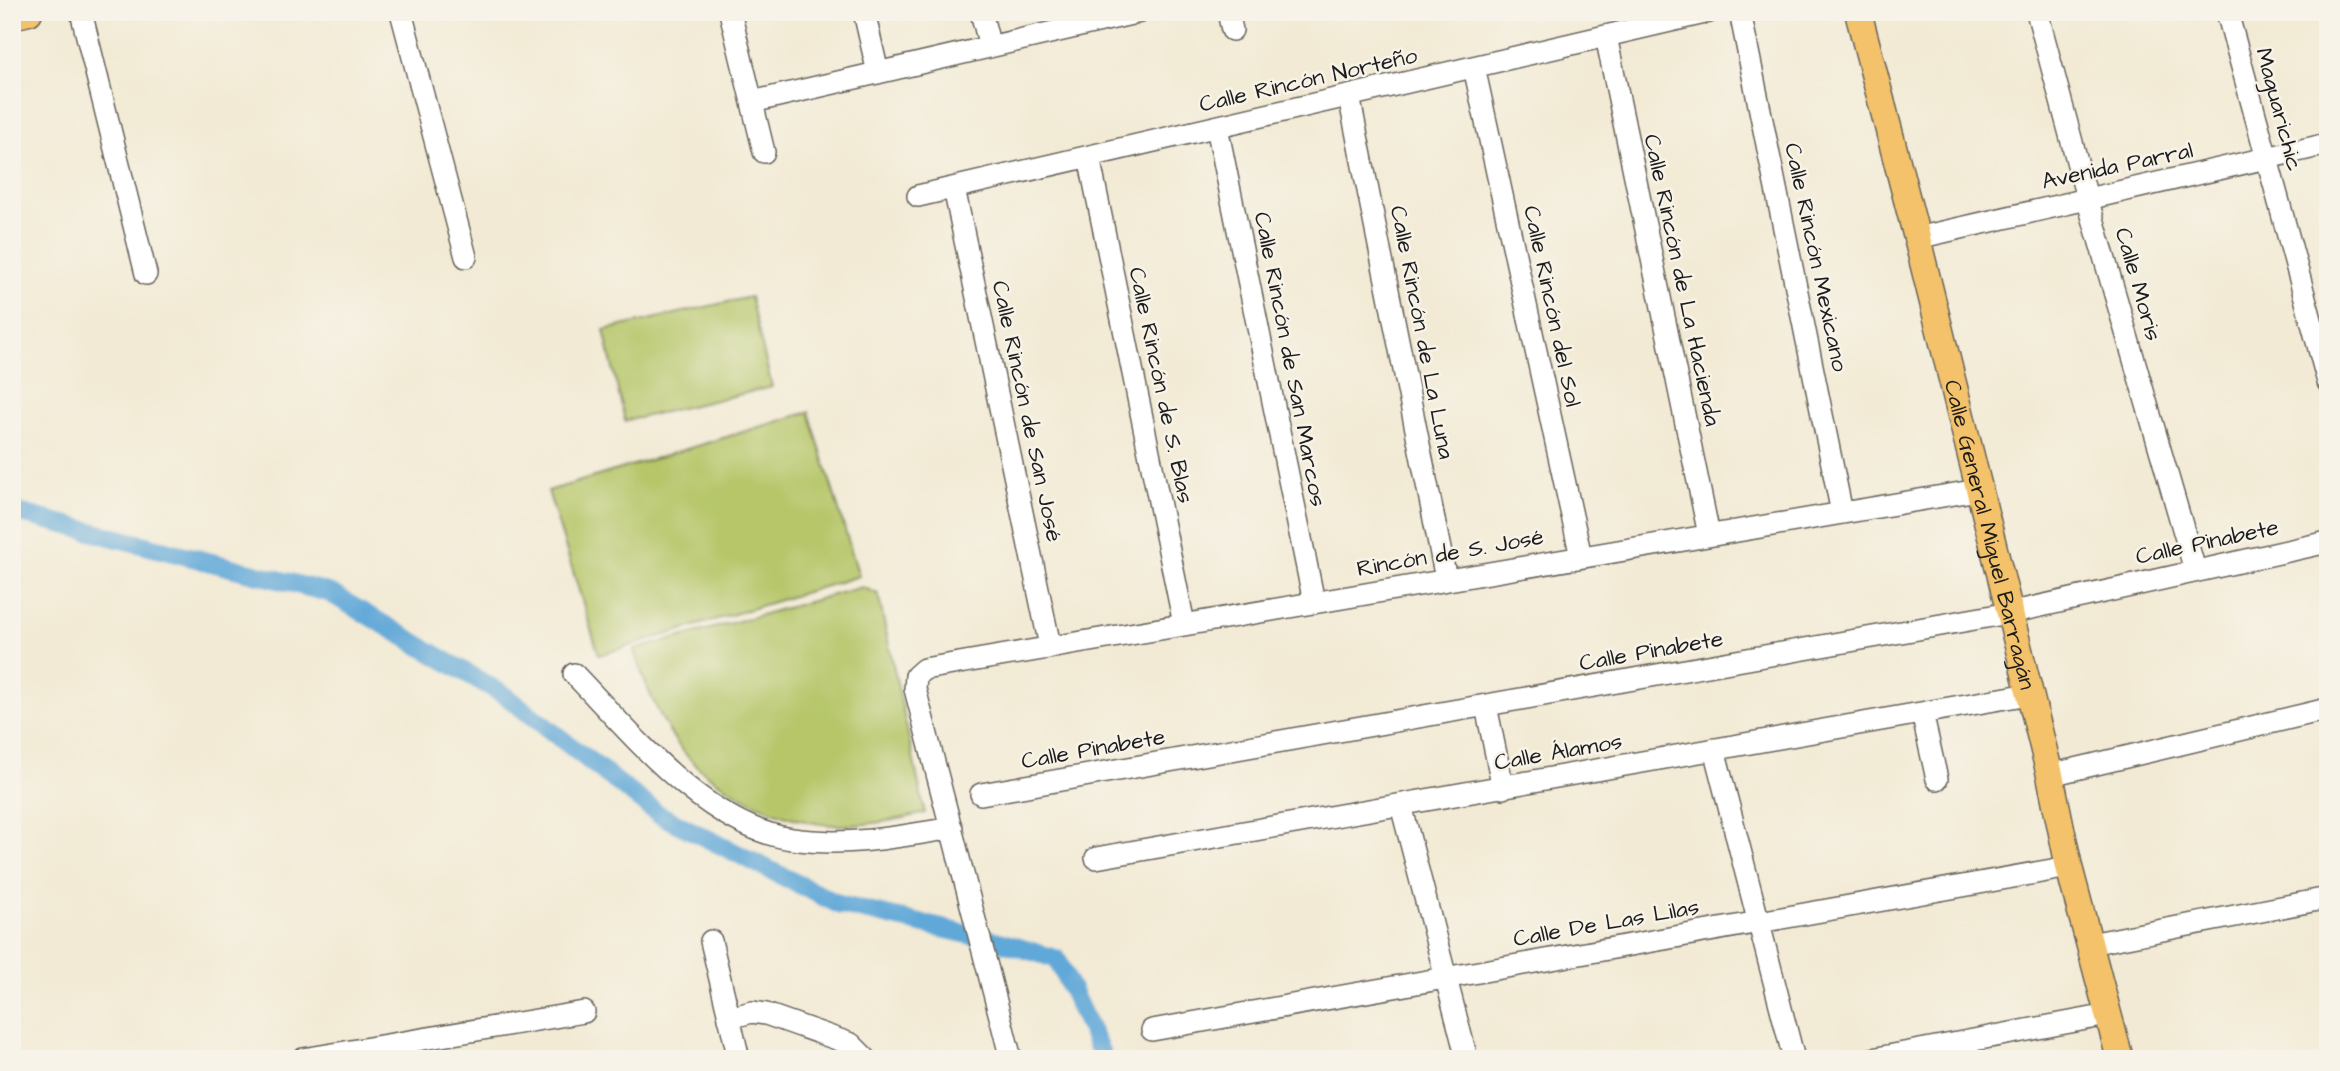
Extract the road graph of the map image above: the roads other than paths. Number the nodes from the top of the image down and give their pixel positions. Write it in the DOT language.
graph roads {
  1 [pos="29,12"];
  2 [pos="81,12"];
  3 [pos="401,12"];
  4 [pos="730,12"];
  5 [pos="864,12"];
  6 [pos="981,12"];
  7 [pos="1140,12"];
  8 [pos="1709,12"];
  9 [pos="1740,12"];
  10 [pos="1858,12"];
  11 [pos="2037,12"];
  12 [pos="2227,12"];
  13 [pos="12,16"];
  14 [pos="1103,17"];
  15 [pos="1606,36"];
  16 [pos="990,47"];
  17 [pos="1474,67"];
  18 [pos="878,73"];
  19 [pos="1349,96"];
  20 [pos="752,102"];
  21 [pos="1217,127"];
  22 [pos="2328,144"];
  23 [pos="764,152"];
  24 [pos="1088,157"];
  25 [pos="2267,159"];
  26 [pos="954,188"];
  27 [pos="918,196"];
  28 [pos="2087,198"];
  29 [pos="1917,238"];
  30 [pos="466,257"];
  31 [pos="146,274"];
  32 [pos="2328,382"];
  33 [pos="1979,490"];
  34 [pos="1842,513"];
  35 [pos="1709,535"];
  36 [pos="2328,542"];
  37 [pos="1581,557"];
  38 [pos="2195,570"];
  39 [pos="1446,579"];
  40 [pos="1314,602"];
  41 [pos="2009,613"];
  42 [pos="1184,624"];
  43 [pos="1050,646"];
  44 [pos="574,674"];
  45 [pos="2029,694"];
  46 [pos="1486,706"];
  47 [pos="2328,709"];
  48 [pos="1922,713"];
  49 [pos="1714,749"];
  50 [pos="2050,775"];
  51 [pos="1937,779"];
  52 [pos="1503,788"];
  53 [pos="981,794"];
  54 [pos="1401,805"];
  55 [pos="952,828"];
  56 [pos="1096,858"];
  57 [pos="2069,867"];
  58 [pos="2328,898"];
  59 [pos="1758,921"];
  60 [pos="711,941"];
  61 [pos="2090,944"];
  62 [pos="1445,977"];
  63 [pos="584,1012"];
  64 [pos="2108,1014"];
  65 [pos="729,1018"];
  66 [pos="1152,1030"];
  67 [pos="303,1059"];
  68 [pos="739,1059"];
  69 [pos="866,1059"];
  70 [pos="1011,1059"];
  71 [pos="1467,1059"];
  72 [pos="1794,1059"];
  73 [pos="1871,1059"];
  74 [pos="2120,1059"];
  1 -- 13 [label="main road"];
  2 -- 31 [label="street"];
  3 -- 30 [label="street"];
  4 -- 20 [label="street"];
  5 -- 18 [label="street"];
  6 -- 16 [label="street"];
  7 -- 14 [label="street"];
  8 -- 15 [label="street, Calle Rincón Norteño"];
  9 -- 34 [label="street, Calle Rincón Mexicano"];
  10 -- 29 [label="main road, Calle General Miguel Barragán"];
  11 -- 28 [label="street, Calle Moris"];
  12 -- 25 [label="street, Maguarichic"];
  14 -- 16 [label="street"];
  15 -- 17 [label="street, Calle Rincón Norteño"];
  15 -- 35 [label="street, Calle Rincón de La Hacienda"];
  16 -- 18 [label="street"];
  17 -- 19 [label="street, Calle Rincón Norteño"];
  17 -- 37 [label="street, Calle Rincón del Sol"];
  18 -- 20 [label="street"];
  19 -- 21 [label="street, Calle Rincón Norteño"];
  19 -- 39 [label="street, Calle Rincón de La Luna"];
  20 -- 23 [label="street"];
  21 -- 24 [label="street, Calle Rincón Norteño"];
  21 -- 40 [label="street, Calle Rincón de San Marcos"];
  22 -- 25 [label="street, Avenida Parral"];
  24 -- 26 [label="street, Calle Rincón Norteño"];
  24 -- 42 [label="street, Calle Rincón de S. Blas"];
  25 -- 28 [label="street, Avenida Parral"];
  25 -- 32 [label="street, Maguarichic"];
  26 -- 27 [label="street, Calle Rincón Norteño"];
  26 -- 43 [label="street, Calle Rincón de San José"];
  28 -- 29 [label="street, Avenida Parral"];
  28 -- 38 [label="street, Calle Moris"];
  29 -- 33 [label="main road, Calle General Miguel Barragán"];
  33 -- 34 [label="street, Rincón de S. José"];
  33 -- 41 [label="main road, Calle General Miguel Barragán"];
  34 -- 35 [label="street, Rincón de S. José"];
  35 -- 37 [label="street, Rincón de S. José"];
  36 -- 38 [label="street, Calle Pinabete"];
  37 -- 39 [label="street, Rincón de S. José"];
  38 -- 41 [label="street, Calle Pinabete"];
  39 -- 40 [label="street, Rincón de S. José"];
  40 -- 42 [label="street, Rincón de S. José"];
  41 -- 45 [label="main road, Calle General Miguel Barragán"];
  41 -- 46 [label="street, Calle Pinabete"];
  42 -- 43 [label="street, Rincón de S. José"];
  43 -- 55 [label="street, Rincón de S. José"];
  44 -- 55 [label="street"];
  45 -- 48 [label="street, Calle Álamos"];
  45 -- 50 [label="main road, Calle General Miguel Barragán"];
  46 -- 52 [label="street"];
  46 -- 53 [label="street, Calle Pinabete"];
  47 -- 50 [label="street"];
  48 -- 49 [label="street, Calle Álamos"];
  48 -- 51 [label="street"];
  49 -- 52 [label="street, Calle Álamos"];
  49 -- 59 [label="street"];
  50 -- 57 [label="main road, Calle General Miguel Barragán"];
  52 -- 54 [label="street, Calle Álamos"];
  54 -- 56 [label="street, Calle Álamos"];
  54 -- 62 [label="street"];
  55 -- 70 [label="street"];
  57 -- 59 [label="street, Calle De Las Lilas"];
  57 -- 61 [label="main road, Calle General Miguel Barragán"];
  58 -- 61 [label="street"];
  59 -- 62 [label="street, Calle De Las Lilas"];
  59 -- 72 [label="street"];
  60 -- 65 [label="street"];
  61 -- 64 [label="main road, Calle General Miguel Barragán"];
  62 -- 66 [label="street, Calle De Las Lilas"];
  62 -- 71 [label="street"];
  63 -- 67 [label="street"];
  64 -- 73 [label="street"];
  64 -- 74 [label="main road, Calle General Miguel Barragán"];
  65 -- 68 [label="street"];
  65 -- 69 [label="street"];
}
